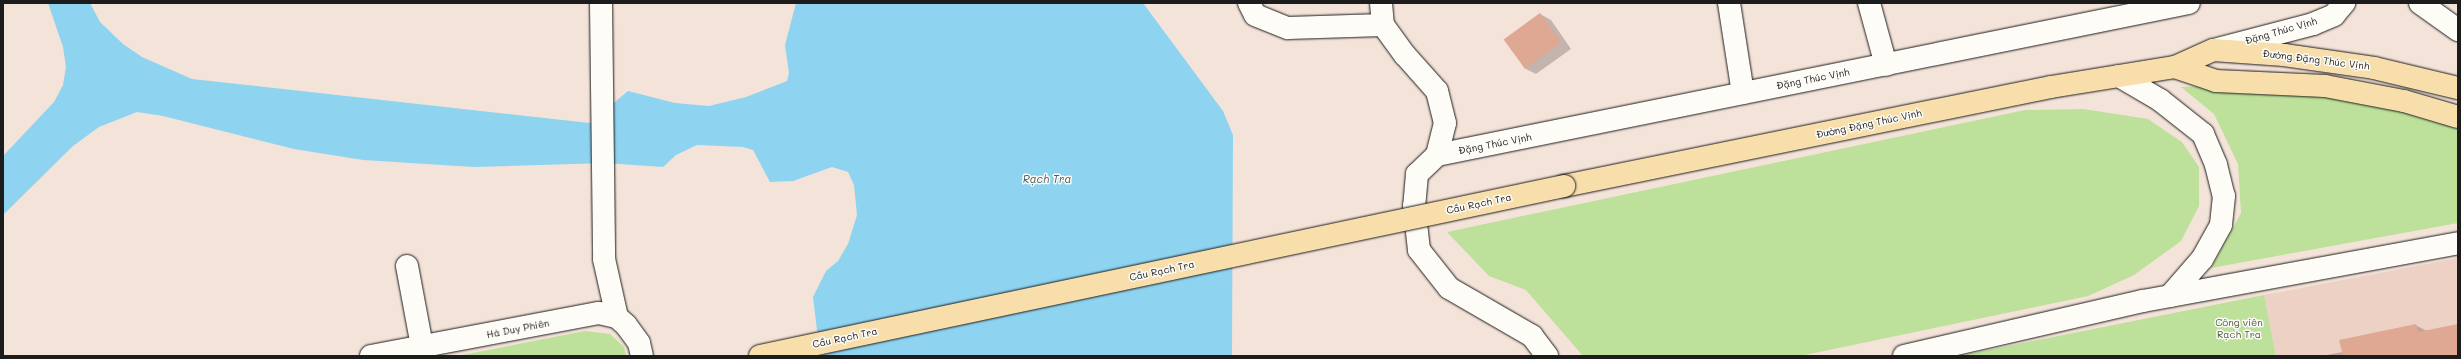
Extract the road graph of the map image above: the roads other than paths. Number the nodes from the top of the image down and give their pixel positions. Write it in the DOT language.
graph roads {
  1 [pos="601,3"];
  2 [pos="1249,3"];
  3 [pos="1381,3"];
  4 [pos="1729,3"];
  5 [pos="1869,3"];
  6 [pos="2189,3"];
  7 [pos="2344,3"];
  8 [pos="2420,3"];
  9 [pos="1384,26"];
  10 [pos="2456,26"];
  11 [pos="2213,50"];
  12 [pos="1886,65"];
  13 [pos="2175,67"];
  14 [pos="2119,76"];
  15 [pos="2458,88"];
  16 [pos="1743,94"];
  17 [pos="2458,117"];
  18 [pos="1437,156"];
  19 [pos="1564,186"];
  20 [pos="2458,244"];
  21 [pos="407,266"];
  22 [pos="2170,296"];
  23 [pos="617,317"];
  24 [pos="422,346"];
  25 [pos="371,356"];
  26 [pos="642,356"];
  27 [pos="760,356"];
  28 [pos="1547,356"];
  29 [pos="1904,356"];
  1 -- 23 [label="street"];
  2 -- 9 [label="street"];
  3 -- 9 [label="street"];
  4 -- 16 [label="street"];
  5 -- 12 [label="street"];
  6 -- 12 [label="street, Đặng Thúc Vịnh"];
  7 -- 11 [label="street, Đặng Thúc Vịnh"];
  8 -- 10 [label="street"];
  9 -- 18 [label="street"];
  11 -- 13 [label="main road, Đường Đặng Thúc Vịnh"];
  11 -- 15 [label="main road, Đường Đặng Thúc Vịnh"];
  12 -- 16 [label="street, Đặng Thúc Vịnh"];
  13 -- 14 [label="main road, Đường Đặng Thúc Vịnh"];
  13 -- 17 [label="main road, Đường Đặng Thúc Vịnh"];
  14 -- 19 [label="main road, Đường Đặng Thúc Vịnh"];
  14 -- 22 [label="street"];
  16 -- 18 [label="street, Đặng Thúc Vịnh"];
  18 -- 28 [label="street"];
  19 -- 27 [label="main road, Cầu Rạch Tra, bridge"];
  20 -- 22 [label="street"];
  21 -- 24 [label="street"];
  22 -- 29 [label="street"];
  23 -- 24 [label="street, Hà Duy Phiên"];
  23 -- 26 [label="street"];
  24 -- 25 [label="street, Hà Duy Phiên"];
}
